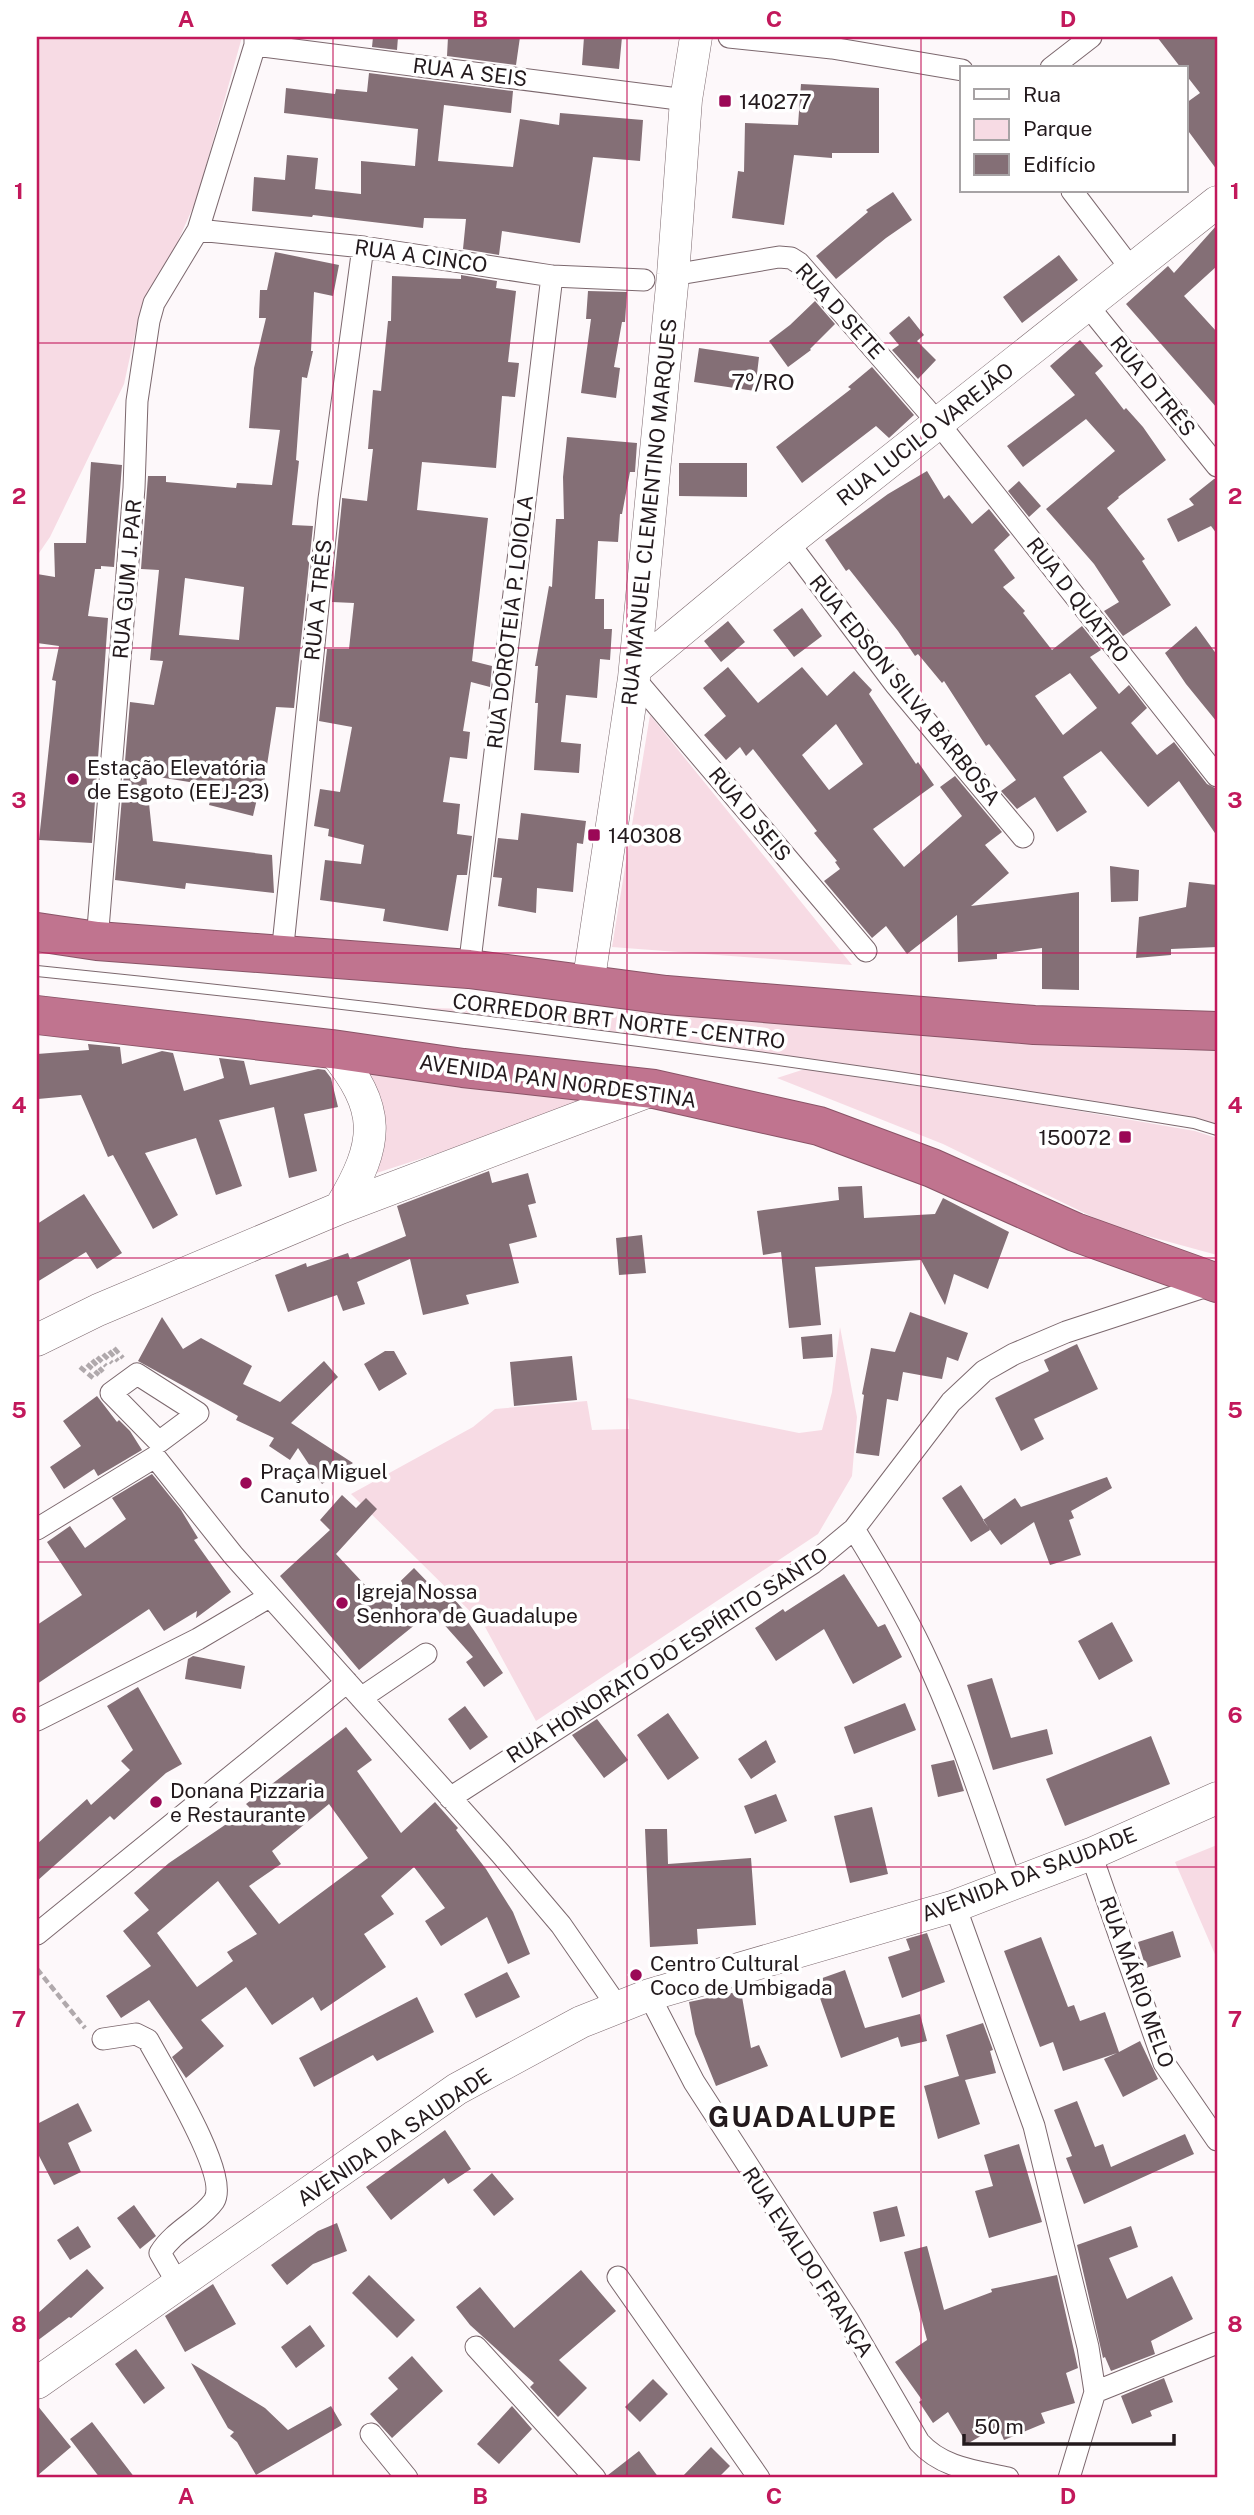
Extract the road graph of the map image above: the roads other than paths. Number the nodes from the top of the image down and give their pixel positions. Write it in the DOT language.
graph roads {
  1 [pos="696,37"];
  2 [pos="729,37"];
  3 [pos="1091,37"];
  4 [pos="255,41"];
  5 [pos="1054,66"];
  6 [pos="960,70"];
  7 [pos="686,100"];
  8 [pos="1073,192"];
  9 [pos="1217,202"];
  10 [pos="198,230"];
  11 [pos="363,247"];
  12 [pos="1132,270"];
  13 [pos="552,276"];
  14 [pos="658,277"];
  15 [pos="1088,306"];
  16 [pos="939,424"];
  17 [pos="1217,466"];
  18 [pos="788,542"];
  19 [pos="634,673"];
  20 [pos="1217,776"];
  21 [pos="1023,837"];
  22 [pos="37,932"];
  23 [pos="97,941"];
  24 [pos="866,951"];
  25 [pos="282,955"];
  26 [pos="469,969"];
  27 [pos="37,971"];
  28 [pos="588,985"];
  29 [pos="37,1015"];
  30 [pos="1217,1031"];
  31 [pos="332,1049"];
  32 [pos="654,1089"];
  33 [pos="1194,1123"];
  34 [pos="1217,1124"];
  35 [pos="1217,1130"];
  36 [pos="340,1208"];
  37 [pos="1217,1283"];
  38 [pos="37,1340"];
  39 [pos="37,1529"];
  40 [pos="854,1529"];
  41 [pos="269,1597"];
  42 [pos="426,1654"];
  43 [pos="346,1682"];
  44 [pos="361,1698"];
  45 [pos="37,1720"];
  46 [pos="450,1798"];
  47 [pos="1217,1798"];
  48 [pos="1091,1854"];
  49 [pos="1011,1884"];
  50 [pos="956,1906"];
  51 [pos="37,1934"];
  52 [pos="649,1995"];
  53 [pos="617,2006"];
  54 [pos="103,2039"];
  55 [pos="1217,2140"];
  56 [pos="618,2277"];
  57 [pos="178,2284"];
  58 [pos="1217,2343"];
  59 [pos="476,2347"];
  60 [pos="37,2383"];
  61 [pos="1095,2392"];
  62 [pos="371,2434"];
  63 [pos="407,2478"];
  64 [pos="595,2478"];
  65 [pos="759,2478"];
  66 [pos="1009,2478"];
  67 [pos="1069,2478"];
  1 -- 7 [label="street, RUA MANUEL CLEMENTINO MARQUES"];
  2 -- 6 [label="street"];
  3 -- 5 [label="street"];
  4 -- 7 [label="street, RUA A SEIS"];
  4 -- 10 [label="street, RUA GUM J. PAR"];
  7 -- 14 [label="street, RUA MANUEL CLEMENTINO MARQUES"];
  8 -- 12 [label="street"];
  9 -- 12 [label="street, RUA LUCILO VAREJÃO"];
  10 -- 11 [label="street, RUA A CINCO"];
  10 -- 23 [label="street, RUA GUM J. PAR"];
  11 -- 13 [label="street, RUA A CINCO"];
  11 -- 25 [label="street, RUA A TRÊS"];
  12 -- 15 [label="street, RUA LUCILO VAREJÃO"];
  13 -- 14 [label="street, RUA A CINCO"];
  13 -- 26 [label="street, RUA DOROTEIA P. LOIOLA"];
  14 -- 16 [label="street, RUA D SETE"];
  14 -- 19 [label="street, RUA MANUEL CLEMENTINO MARQUES"];
  15 -- 16 [label="street, RUA LUCILO VAREJÃO"];
  15 -- 17 [label="street, RUA D TRÊS"];
  16 -- 18 [label="street, RUA LUCILO VAREJÃO"];
  16 -- 20 [label="street, RUA D QUATRO"];
  18 -- 19 [label="street, RUA LUCILO VAREJÃO"];
  18 -- 21 [label="street, RUA EDSON SILVA BARBOSA"];
  19 -- 24 [label="street, RUA D SEIS"];
  19 -- 28 [label="street, RUA MANUEL CLEMENTINO MARQUES"];
  22 -- 23 [label="highway"];
  23 -- 25 [label="highway"];
  25 -- 26 [label="highway"];
  26 -- 28 [label="highway"];
  27 -- 33 [label="lane, CORREDOR BRT NORTE - CENTRO"];
  28 -- 30 [label="highway"];
  29 -- 31 [label="highway, AVENIDA PAN NORDESTINA"];
  31 -- 32 [label="highway, AVENIDA PAN NORDESTINA"];
  31 -- 36 [label="street"];
  32 -- 36 [label="street"];
  32 -- 37 [label="highway, AVENIDA PAN NORDESTINA"];
  33 -- 34 [label="lane"];
  33 -- 35 [label="lane"];
  36 -- 38 [label="street"];
  37 -- 40 [label="street, RUA HONORATO DO ESPÍRITO SANTO"];
  39 -- 41 [label="street"];
  40 -- 46 [label="street, RUA HONORATO DO ESPÍRITO SANTO"];
  40 -- 49 [label="street"];
  41 -- 43 [label="street"];
  41 -- 45 [label="street"];
  42 -- 44 [label="street"];
  43 -- 44 [label="street"];
  43 -- 51 [label="street"];
  44 -- 46 [label="street"];
  46 -- 53 [label="street"];
  47 -- 48 [label="street, AVENIDA DA SAUDADE"];
  48 -- 49 [label="street, AVENIDA DA SAUDADE"];
  48 -- 55 [label="street, RUA MÁRIO MELO"];
  49 -- 50 [label="street, AVENIDA DA SAUDADE"];
  50 -- 52 [label="street, AVENIDA DA SAUDADE"];
  50 -- 61 [label="street"];
  52 -- 53 [label="street, AVENIDA DA SAUDADE"];
  52 -- 66 [label="street, RUA EVALDO FRANÇA"];
  53 -- 57 [label="street, AVENIDA DA SAUDADE"];
  54 -- 57 [label="street"];
  56 -- 65 [label="street"];
  57 -- 60 [label="street, AVENIDA DA SAUDADE"];
  58 -- 61 [label="street"];
  59 -- 64 [label="street"];
  61 -- 67 [label="street"];
  62 -- 63 [label="street"];
}
